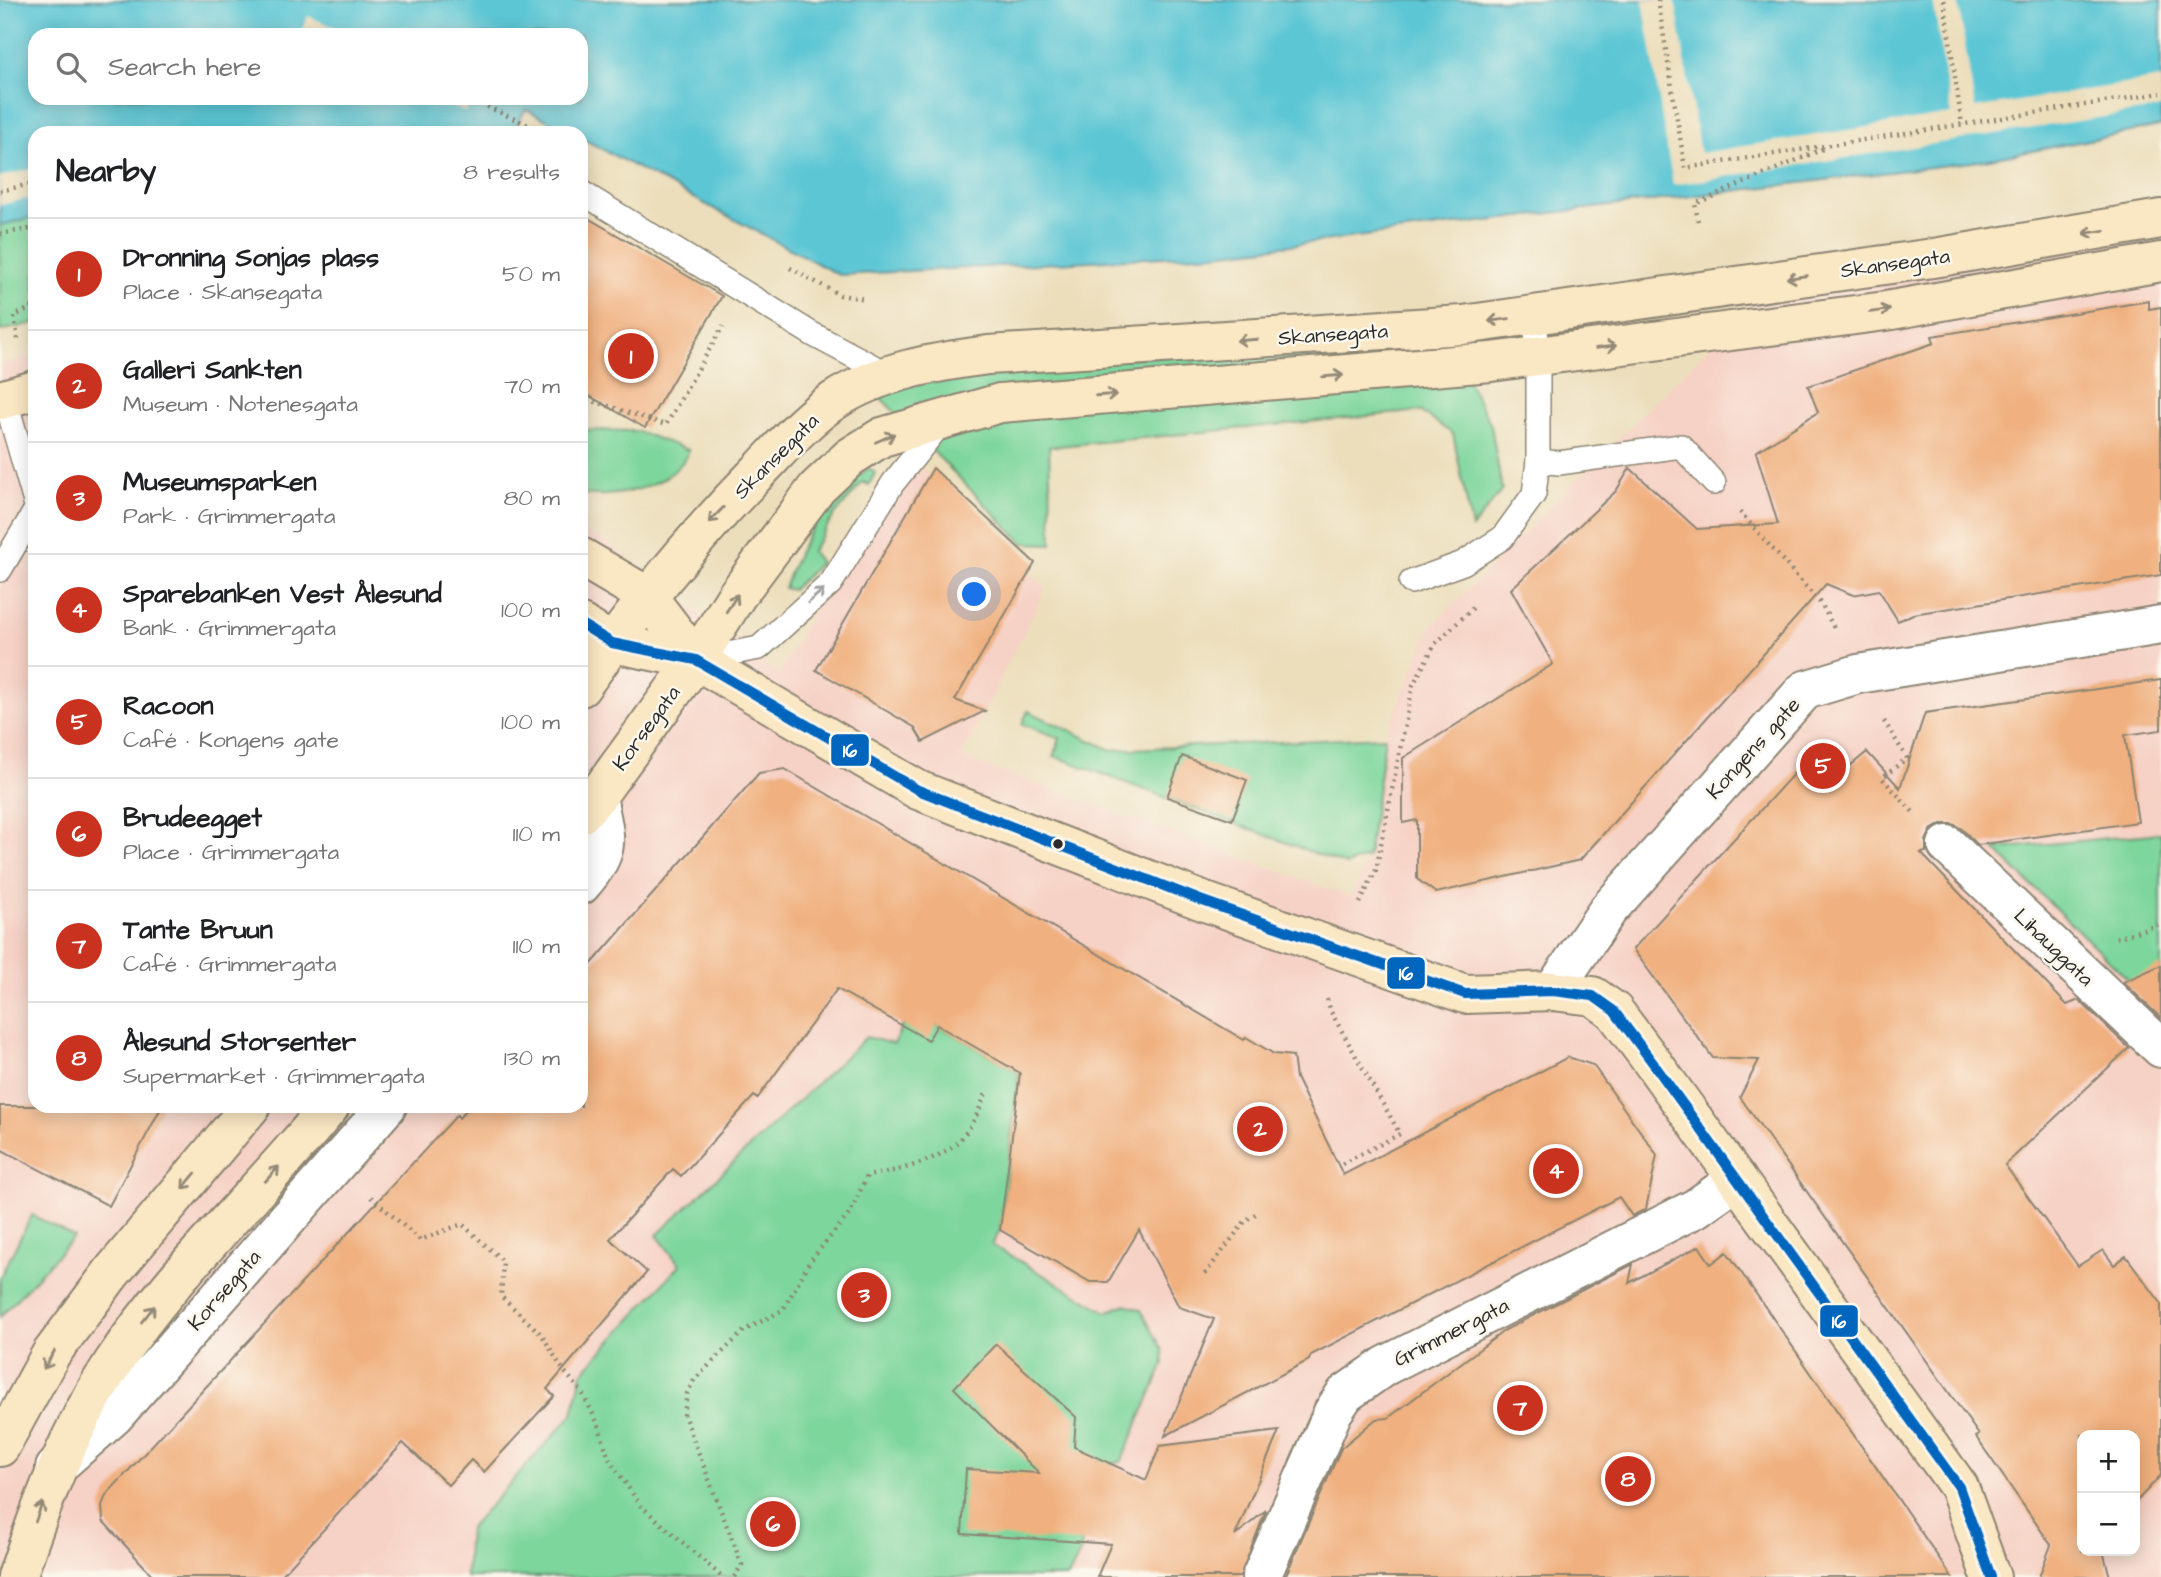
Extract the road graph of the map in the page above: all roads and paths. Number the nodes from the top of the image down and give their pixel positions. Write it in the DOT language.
graph roads {
  1 [pos="1658,0"];
  2 [pos="1944,0"];
  3 [pos="2161,93"];
  4 [pos="485,105"];
  5 [pos="530,124"];
  6 [pos="1962,125"];
  7 [pos="534,126"];
  8 [pos="1832,145"];
  9 [pos="28,185"];
  10 [pos="0,191"];
  11 [pos="588,196"];
  12 [pos="2161,219"];
  13 [pos="1698,222"];
  14 [pos="28,229"];
  15 [pos="0,233"];
  16 [pos="2161,262"];
  17 [pos="28,309"];
  18 [pos="1535,314"];
  19 [pos="18,339"];
  20 [pos="1538,356"];
  21 [pos="704,360"];
  22 [pos="889,375"];
  23 [pos="588,399"];
  24 [pos="19,400"];
  25 [pos="946,417"];
  26 [pos="28,457"];
  27 [pos="1538,461"];
  28 [pos="1714,483"];
  29 [pos="28,522"];
  30 [pos="588,560"];
  31 [pos="0,570"];
  32 [pos="1411,582"];
  33 [pos="647,596"];
  34 [pos="1484,597"];
  35 [pos="2161,625"];
  36 [pos="596,634"];
  37 [pos="696,660"];
  38 [pos="588,662"];
  39 [pos="1857,674"];
  40 [pos="589,805"];
  41 [pos="1917,816"];
  42 [pos="1947,845"];
  43 [pos="588,877"];
  44 [pos="1365,892"];
  45 [pos="1338,947"];
  46 [pos="1553,991"];
  47 [pos="2161,1047"];
  48 [pos="987,1091"];
  49 [pos="245,1113"];
  50 [pos="324,1113"];
  51 [pos="381,1113"];
  52 [pos="1338,1166"];
  53 [pos="1737,1179"];
  54 [pos="379,1204"];
  55 [pos="1259,1212"];
  56 [pos="1205,1274"];
  57 [pos="0,1447"];
  58 [pos="55,1468"];
  59 [pos="17,1577"];
  60 [pos="722,1577"];
  61 [pos="734,1577"];
  62 [pos="1261,1577"];
  63 [pos="1991,1577"];
  1 -- 8 [label="path"];
  2 -- 6 [label="path"];
  3 -- 6 [label="path"];
  4 -- 5 [label="path"];
  5 -- 7 [label="path"];
  6 -- 8 [label="path"];
  8 -- 13 [label="path"];
  9 -- 10 [label="path"];
  11 -- 22 [label="lane"];
  12 -- 18 [label="street, Skansegata, one-way"];
  14 -- 15 [label="path"];
  20 -- 16 [label="street, Skansegata, one-way"];
  17 -- 19 [label="path"];
  18 -- 20 [label="lane"];
  18 -- 22 [label="street, Skansegata, one-way"];
  25 -- 20 [label="street, Skansegata, one-way"];
  20 -- 27 [label="lane"];
  21 -- 23 [label="path"];
  22 -- 33 [label="street, Skansegata, one-way"];
  24 -- 26 [label="lane"];
  37 -- 25 [label="street, Skansegata, one-way"];
  37 -- 25 [label="lane, one-way"];
  27 -- 28 [label="lane"];
  27 -- 32 [label="lane"];
  28 -- 39 [label="path"];
  29 -- 31 [label="lane"];
  30 -- 33 [label="street"];
  33 -- 36 [label="street, Skansegata"];
  33 -- 37 [label="street"];
  34 -- 44 [label="path"];
  35 -- 39 [label="street, Kongens gate"];
  36 -- 37 [label="street"];
  36 -- 38 [label="street"];
  37 -- 40 [label="street, Korsegata"];
  37 -- 45 [label="street"];
  39 -- 41 [label="path"];
  39 -- 46 [label="street, Kongens gate"];
  40 -- 43 [label="street, Korsegata"];
  42 -- 47 [label="street, Lihauggata"];
  45 -- 46 [label="street"];
  45 -- 52 [label="path"];
  46 -- 53 [label="street"];
  48 -- 61 [label="path"];
  49 -- 57 [label="street, one-way"];
  58 -- 50 [label="street, Korsegata, one-way"];
  51 -- 58 [label="street, Korsegata"];
  53 -- 62 [label="street, Grimmergata"];
  53 -- 63 [label="street"];
  54 -- 60 [label="path"];
  55 -- 56 [label="path"];
  59 -- 58 [label="street, Korsegata, one-way"];
}
